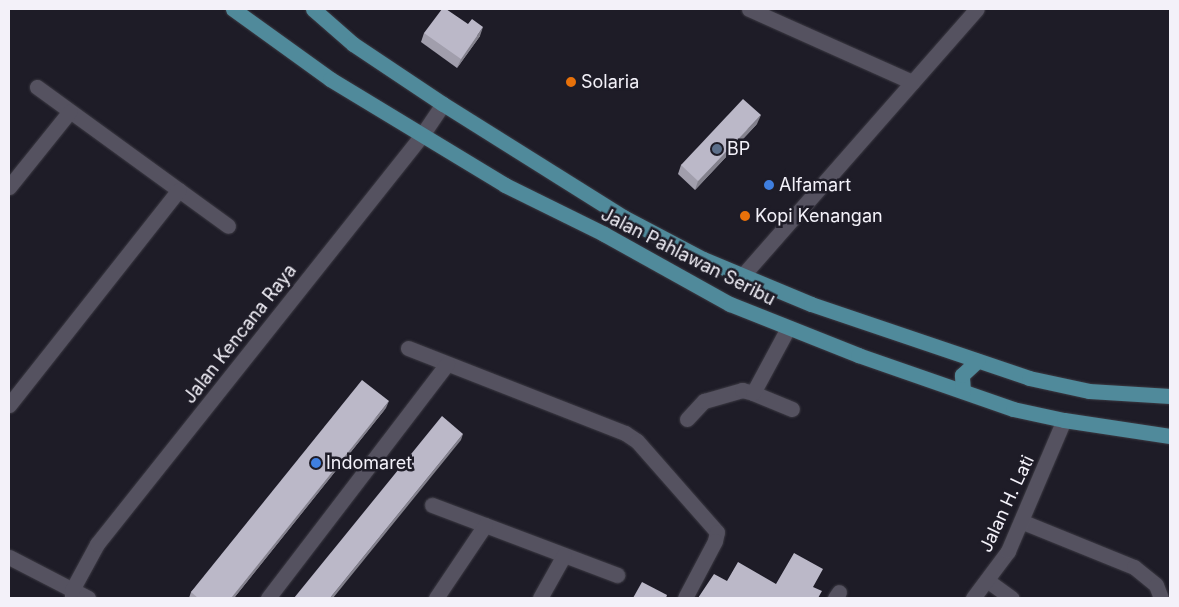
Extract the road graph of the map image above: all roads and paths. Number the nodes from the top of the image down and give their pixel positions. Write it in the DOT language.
graph roads {
  1 [pos="233,9"];
  2 [pos="313,9"];
  3 [pos="749,9"];
  4 [pos="977,9"];
  5 [pos="912,82"];
  6 [pos="37,87"];
  7 [pos="443,104"];
  8 [pos="70,111"];
  9 [pos="422,134"];
  10 [pos="9,187"];
  11 [pos="179,190"];
  12 [pos="228,226"];
  13 [pos="743,275"];
  14 [pos="788,328"];
  15 [pos="408,348"];
  16 [pos="977,361"];
  17 [pos="447,364"];
  18 [pos="963,391"];
  19 [pos="753,393"];
  20 [pos="1170,396"];
  21 [pos="9,405"];
  22 [pos="792,409"];
  23 [pos="687,419"];
  24 [pos="1064,420"];
  25 [pos="1170,436"];
  26 [pos="432,505"];
  27 [pos="1023,522"];
  28 [pos="485,525"];
  29 [pos="564,555"];
  30 [pos="9,557"];
  31 [pos="618,575"];
  32 [pos="988,581"];
  33 [pos="68,595"];
  34 [pos="88,598"];
  35 [pos="268,598"];
  36 [pos="436,598"];
  37 [pos="540,598"];
  38 [pos="686,598"];
  39 [pos="973,598"];
  40 [pos="1011,598"];
  41 [pos="1160,598"];
  1 -- 9 [label="main road, Jalan Pahlawan Seribu"];
  2 -- 7 [label="main road, Jalan Pahlawan Seribu"];
  3 -- 5 [label="street"];
  4 -- 5 [label="street"];
  5 -- 13 [label="street"];
  6 -- 8 [label="street"];
  7 -- 9 [label="street, Jalan Kencana Raya"];
  7 -- 13 [label="main road, Jalan Pahlawan Seribu"];
  8 -- 10 [label="street"];
  8 -- 11 [label="street"];
  9 -- 14 [label="main road, Jalan Pahlawan Seribu"];
  9 -- 33 [label="street, Jalan Kencana Raya"];
  11 -- 12 [label="street"];
  11 -- 21 [label="street"];
  13 -- 16 [label="main road, Jalan Pahlawan Seribu"];
  14 -- 18 [label="main road, Jalan Pahlawan Seribu"];
  14 -- 19 [label="street"];
  15 -- 17 [label="street"];
  16 -- 18 [label="main road"];
  16 -- 20 [label="main road, Jalan Pahlawan Seribu"];
  17 -- 35 [label="street"];
  17 -- 38 [label="street"];
  18 -- 24 [label="main road, Jalan Pahlawan Seribu"];
  19 -- 22 [label="street"];
  19 -- 23 [label="street"];
  24 -- 25 [label="main road, Jalan Pahlawan Seribu"];
  24 -- 27 [label="street, Jalan H. Lati"];
  26 -- 28 [label="street"];
  27 -- 32 [label="street, Jalan H. Lati"];
  27 -- 41 [label="street"];
  28 -- 29 [label="street"];
  28 -- 36 [label="street"];
  29 -- 31 [label="street"];
  29 -- 37 [label="street"];
  30 -- 33 [label="street"];
  32 -- 39 [label="street, Jalan H. Lati"];
  32 -- 40 [label="street"];
  33 -- 34 [label="street"];
}
